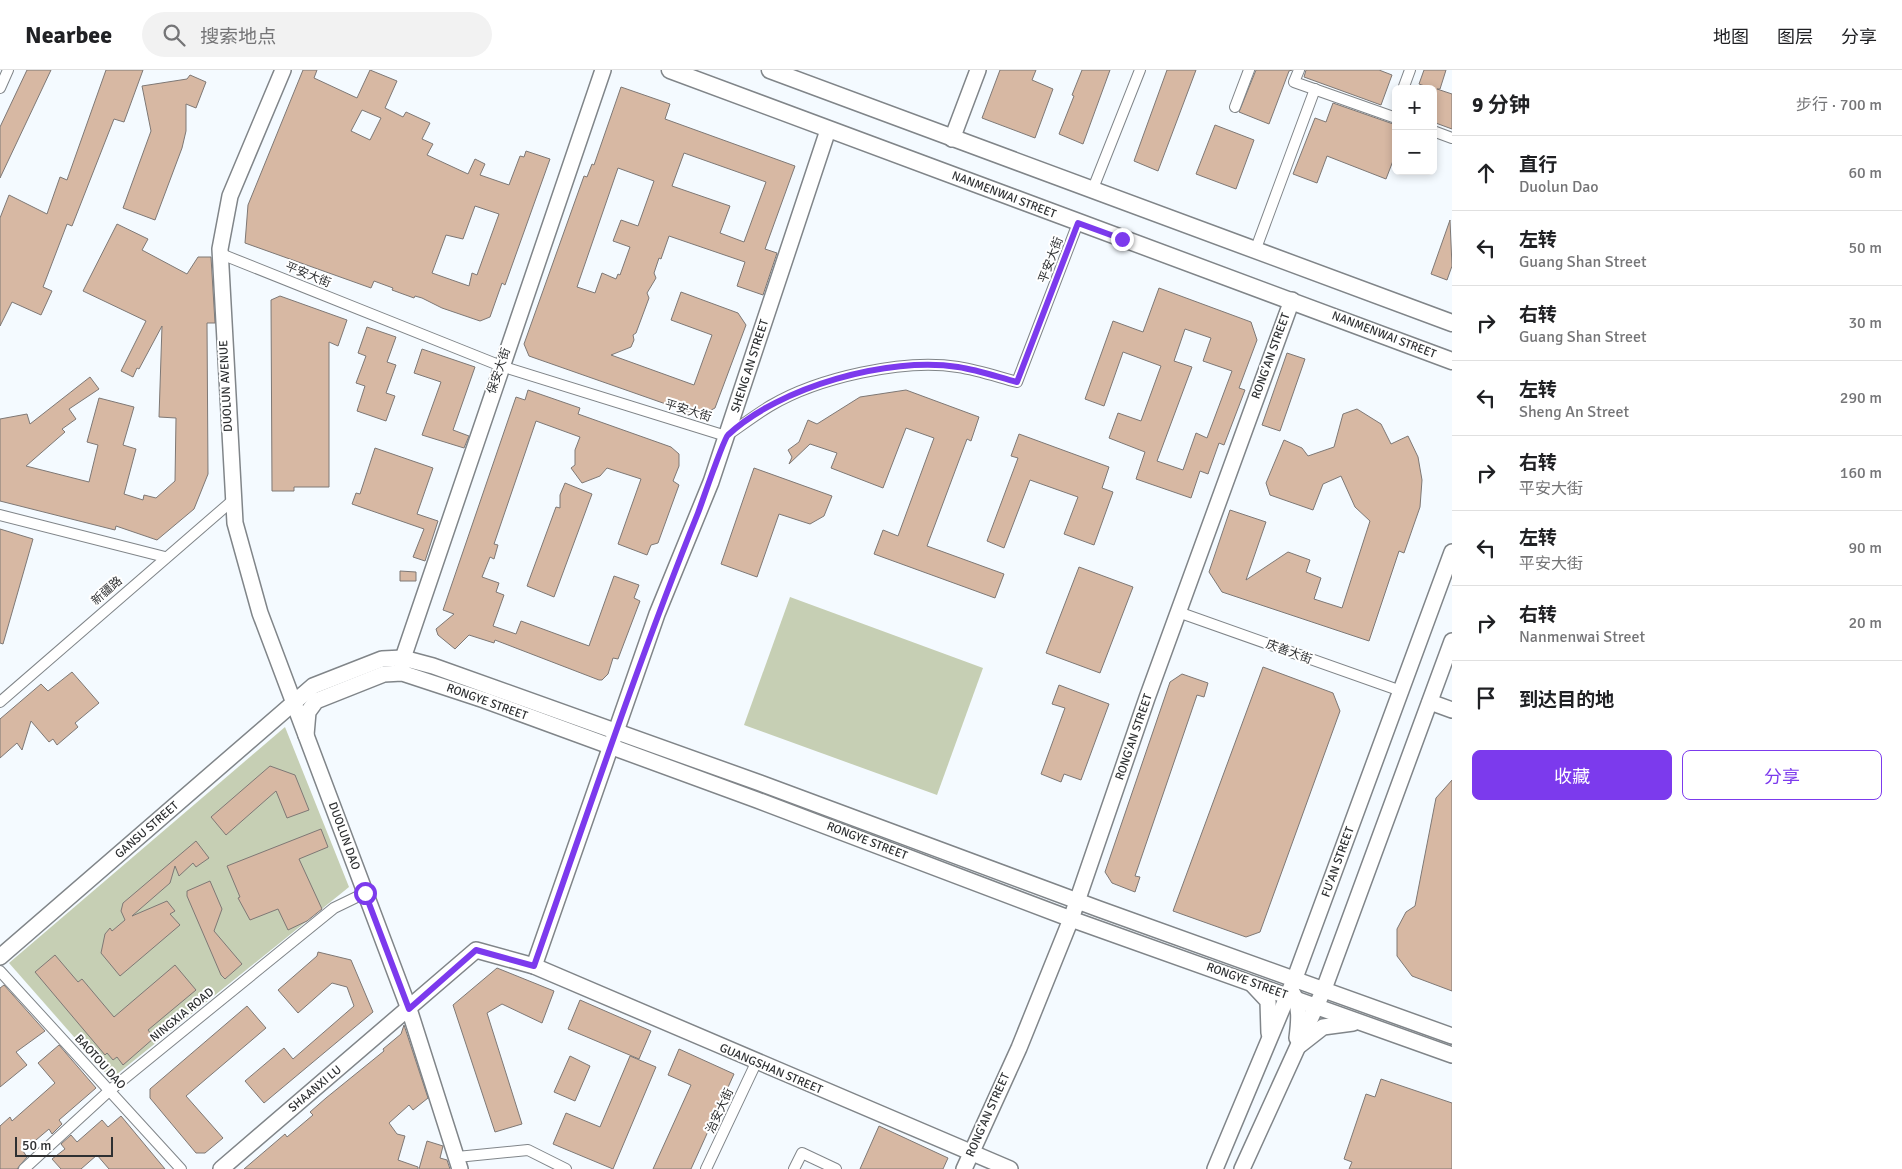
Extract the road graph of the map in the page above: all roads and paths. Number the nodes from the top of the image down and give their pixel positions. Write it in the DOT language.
graph roads {
  1 [pos="8,70"];
  2 [pos="283,70"];
  3 [pos="602,70"];
  4 [pos="670,70"];
  5 [pos="770,70"];
  6 [pos="978,70"];
  7 [pos="1140,70"];
  8 [pos="1249,70"];
  9 [pos="1299,70"];
  10 [pos="1410,70"];
  11 [pos="1404,85"];
  12 [pos="0,88"];
  13 [pos="1315,89"];
  14 [pos="1235,106"];
  15 [pos="1392,113"];
  16 [pos="828,130"];
  17 [pos="1437,132"];
  18 [pos="1452,138"];
  19 [pos="952,139"];
  20 [pos="1092,190"];
  21 [pos="1078,223"];
  22 [pos="1255,251"];
  23 [pos="221,254"];
  24 [pos="1292,300"];
  25 [pos="1452,323"];
  26 [pos="1452,361"];
  27 [pos="501,366"];
  28 [pos="726,436"];
  29 [pos="232,501"];
  30 [pos="0,515"];
  31 [pos="1452,552"];
  32 [pos="165,557"];
  33 [pos="1178,612"];
  34 [pos="1452,641"];
  35 [pos="403,658"];
  36 [pos="402,673"];
  37 [pos="1401,692"];
  38 [pos="0,702"];
  39 [pos="1430,702"];
  40 [pos="294,703"];
  41 [pos="1452,710"];
  42 [pos="616,731"];
  43 [pos="306,735"];
  44 [pos="611,747"];
  45 [pos="365,893"];
  46 [pos="1077,901"];
  47 [pos="1071,919"];
  48 [pos="0,957"];
  49 [pos="534,966"];
  50 [pos="0,971"];
  51 [pos="1248,981"];
  52 [pos="1304,996"];
  53 [pos="409,1009"];
  54 [pos="1364,1024"];
  55 [pos="1452,1036"];
  56 [pos="1268,1044"];
  57 [pos="1294,1052"];
  58 [pos="1452,1055"];
  59 [pos="756,1063"];
  60 [pos="110,1091"];
  61 [pos="971,1153"];
  62 [pos="459,1163"];
  63 [pos="24,1169"];
  64 [pos="181,1169"];
  65 [pos="221,1169"];
  66 [pos="566,1169"];
  67 [pos="706,1169"];
  68 [pos="794,1169"];
  69 [pos="836,1169"];
  70 [pos="964,1169"];
  71 [pos="1010,1169"];
  72 [pos="1214,1169"];
  73 [pos="1242,1169"];
  1 -- 12 [label="street"];
  2 -- 23 [label="street, DUOLUN AVENUE"];
  3 -- 27 [label="street, 保安大街"];
  4 -- 16 [label="main road, NANMENWAI STREET"];
  5 -- 19 [label="main road"];
  6 -- 19 [label="street"];
  7 -- 20 [label="street"];
  8 -- 14 [label="street"];
  9 -- 13 [label="street"];
  10 -- 11 [label="street"];
  13 -- 15 [label="street"];
  13 -- 22 [label="street"];
  16 -- 21 [label="main road, NANMENWAI STREET"];
  16 -- 28 [label="street, SHENG AN STREET"];
  17 -- 18 [label="street"];
  19 -- 20 [label="main road"];
  20 -- 22 [label="main road"];
  21 -- 24 [label="main road, NANMENWAI STREET"];
  21 -- 28 [label="street, 平安大街"];
  22 -- 25 [label="main road"];
  23 -- 27 [label="street, 平安大街"];
  23 -- 29 [label="street, DUOLUN AVENUE"];
  24 -- 26 [label="main road, NANMENWAI STREET"];
  24 -- 33 [label="street, RONG'AN STREET"];
  27 -- 28 [label="street, 平安大街"];
  27 -- 35 [label="street, 保安大街"];
  28 -- 42 [label="street, SHENG AN STREET"];
  29 -- 32 [label="street, 新疆路"];
  29 -- 40 [label="street, DUOLUN AVENUE"];
  30 -- 32 [label="street"];
  31 -- 37 [label="street, FU'AN STREET"];
  32 -- 38 [label="street, 新疆路"];
  33 -- 37 [label="street, 庆善大街"];
  33 -- 46 [label="street, RONG'AN STREET"];
  34 -- 39 [label="street, FU'AN STREET"];
  35 -- 36 [label="street, 保安大街"];
  35 -- 40 [label="street, RONGYE STREET"];
  35 -- 42 [label="street, RONGYE STREET"];
  36 -- 43 [label="street, RONGYE STREET"];
  36 -- 44 [label="street, RONGYE STREET"];
  37 -- 52 [label="street, FU'AN STREET"];
  39 -- 41 [label="street"];
  39 -- 52 [label="street, FU'AN STREET"];
  40 -- 43 [label="street, DUOLUN DAO"];
  40 -- 48 [label="street, GANSU STREET"];
  42 -- 44 [label="street, SHENG AN STREET"];
  42 -- 46 [label="street, RONGYE STREET"];
  43 -- 45 [label="street, DUOLUN DAO"];
  44 -- 47 [label="street, RONGYE STREET"];
  44 -- 49 [label="street, SHENG AN STREET"];
  45 -- 53 [label="street, DUOLUN DAO"];
  45 -- 60 [label="street, NINGXIA ROAD"];
  46 -- 47 [label="street, RONG'AN STREET"];
  46 -- 52 [label="street, RONGYE STREET"];
  47 -- 51 [label="street, RONGYE STREET"];
  47 -- 61 [label="street, RONG'AN STREET"];
  49 -- 53 [label="street, GUANGSHAN STREET"];
  49 -- 59 [label="street, GUANGSHAN STREET"];
  50 -- 60 [label="street, BAOTOU DAO"];
  51 -- 52 [label="street, RONGYE STREET"];
  51 -- 56 [label="street"];
  52 -- 54 [label="street, RONGYE STREET"];
  52 -- 55 [label="street"];
  52 -- 56 [label="street, FU'AN STREET"];
  52 -- 57 [label="street, FU'AN STREET"];
  53 -- 62 [label="street, DUOLUN DAO"];
  53 -- 65 [label="street, SHAANXI LU"];
  54 -- 57 [label="street"];
  54 -- 58 [label="street, RONGYE STREET"];
  56 -- 72 [label="street, FU'AN STREET"];
  57 -- 73 [label="street, FU'AN STREET"];
  59 -- 61 [label="street, GUANGSHAN STREET"];
  59 -- 67 [label="street, 治安大街"];
  60 -- 63 [label="street, NINGXIA ROAD"];
  60 -- 64 [label="street, BAOTOU DAO"];
  61 -- 70 [label="street, RONG'AN STREET"];
  61 -- 71 [label="street, GUANGSHAN STREET"];
  62 -- 66 [label="street"];
  68 -- 69 [label="street"];
}
